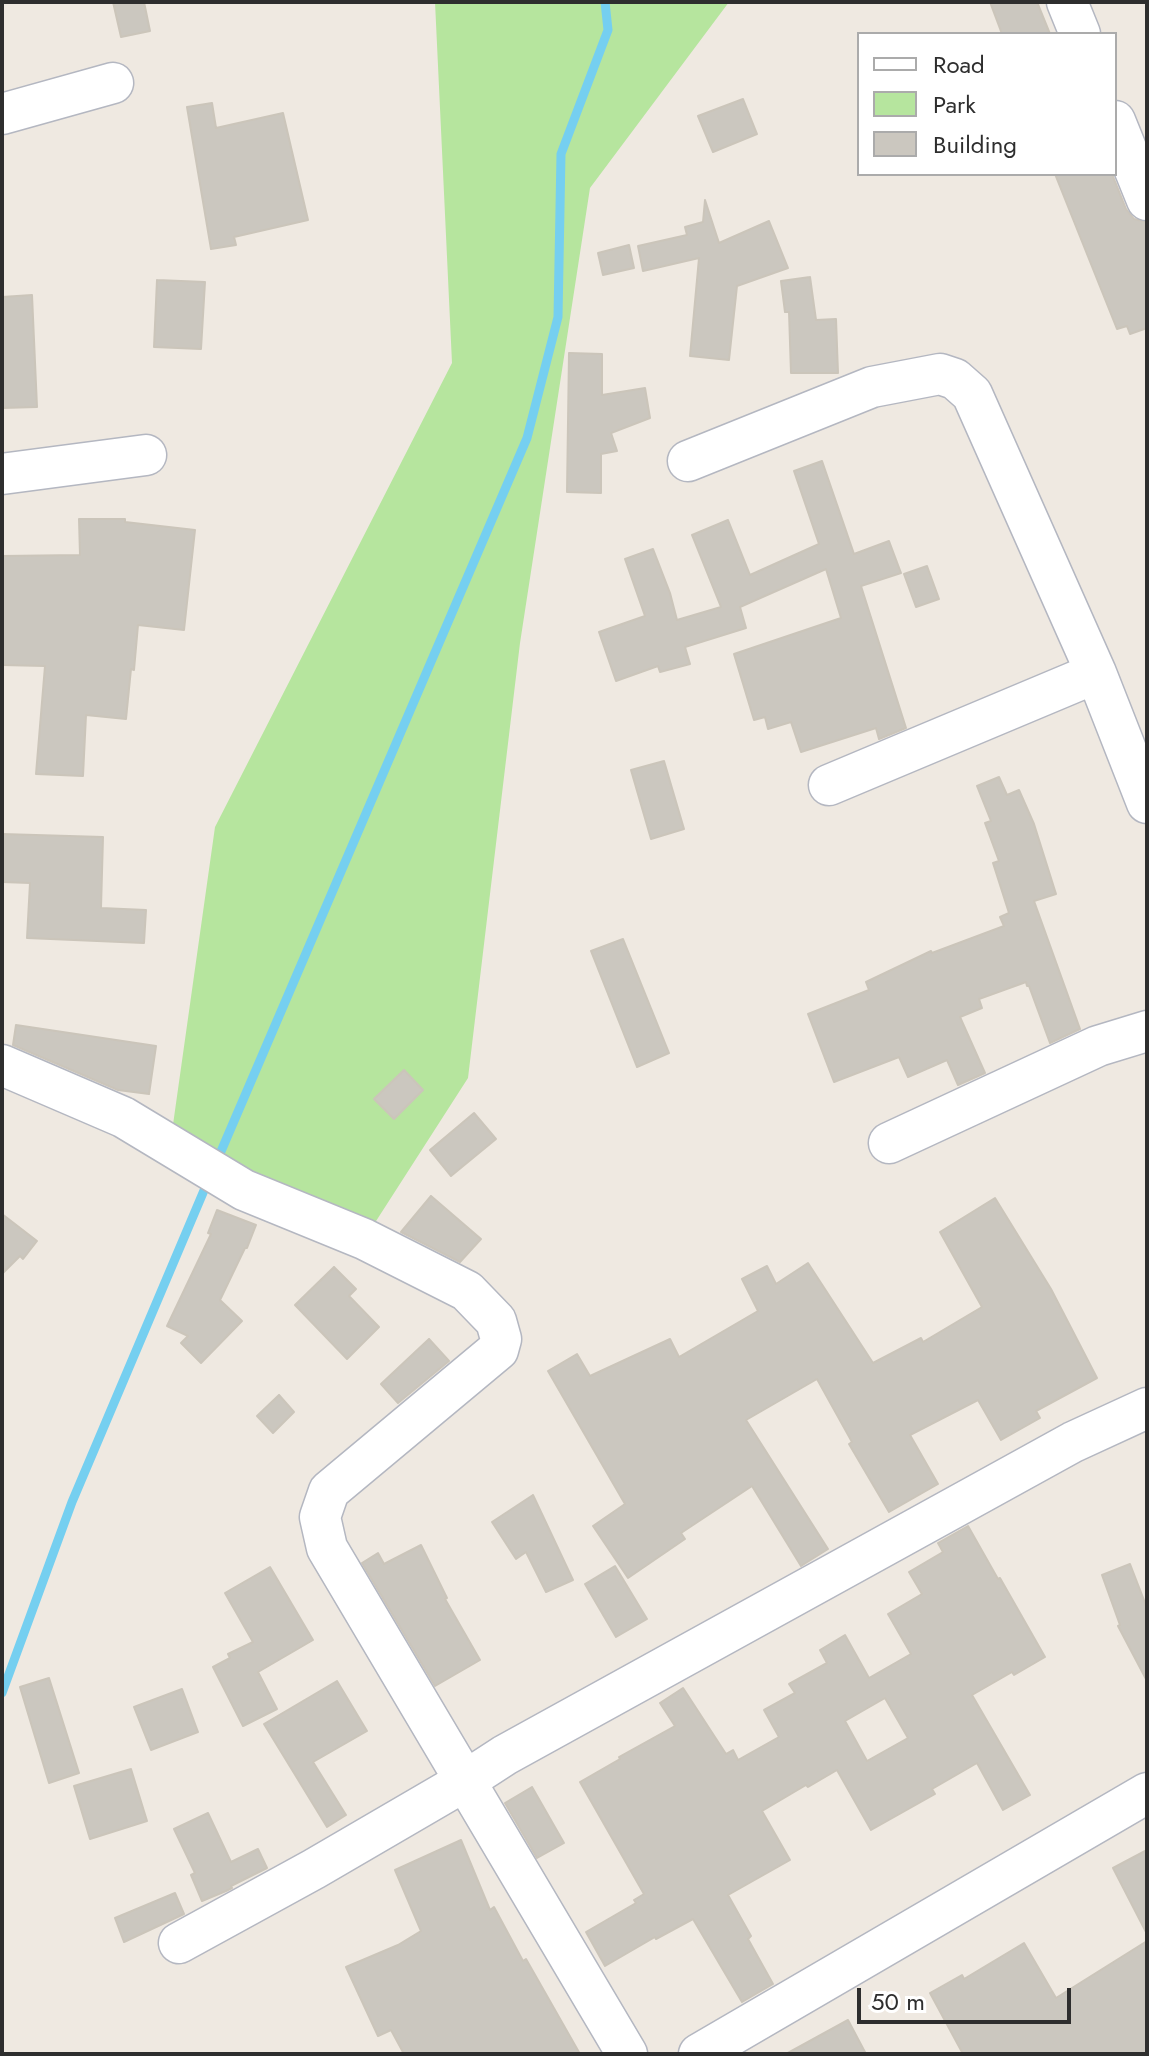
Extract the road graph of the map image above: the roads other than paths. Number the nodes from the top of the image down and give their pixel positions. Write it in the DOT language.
graph roads {
  1 [pos="1067,2"];
  2 [pos="1079,32"];
  3 [pos="113,83"];
  4 [pos="2,114"];
  5 [pos="1117,126"];
  6 [pos="1147,200"];
  7 [pos="146,455"];
  8 [pos="688,461"];
  9 [pos="2,474"];
  10 [pos="1096,673"];
  11 [pos="829,785"];
  12 [pos="1147,803"];
  13 [pos="1147,1031"];
  14 [pos="2,1065"];
  15 [pos="889,1143"];
  16 [pos="1147,1408"];
  17 [pos="465,1781"];
  18 [pos="1147,1793"];
  19 [pos="179,1943"];
  20 [pos="627,2054"];
  21 [pos="699,2054"];
  1 -- 2 [label="street"];
  3 -- 4 [label="street"];
  5 -- 6 [label="street"];
  7 -- 9 [label="street"];
  8 -- 10 [label="street"];
  10 -- 11 [label="street"];
  10 -- 12 [label="street"];
  13 -- 15 [label="street"];
  14 -- 17 [label="street"];
  16 -- 17 [label="street"];
  17 -- 19 [label="street"];
  17 -- 20 [label="street"];
  18 -- 21 [label="street"];
}
